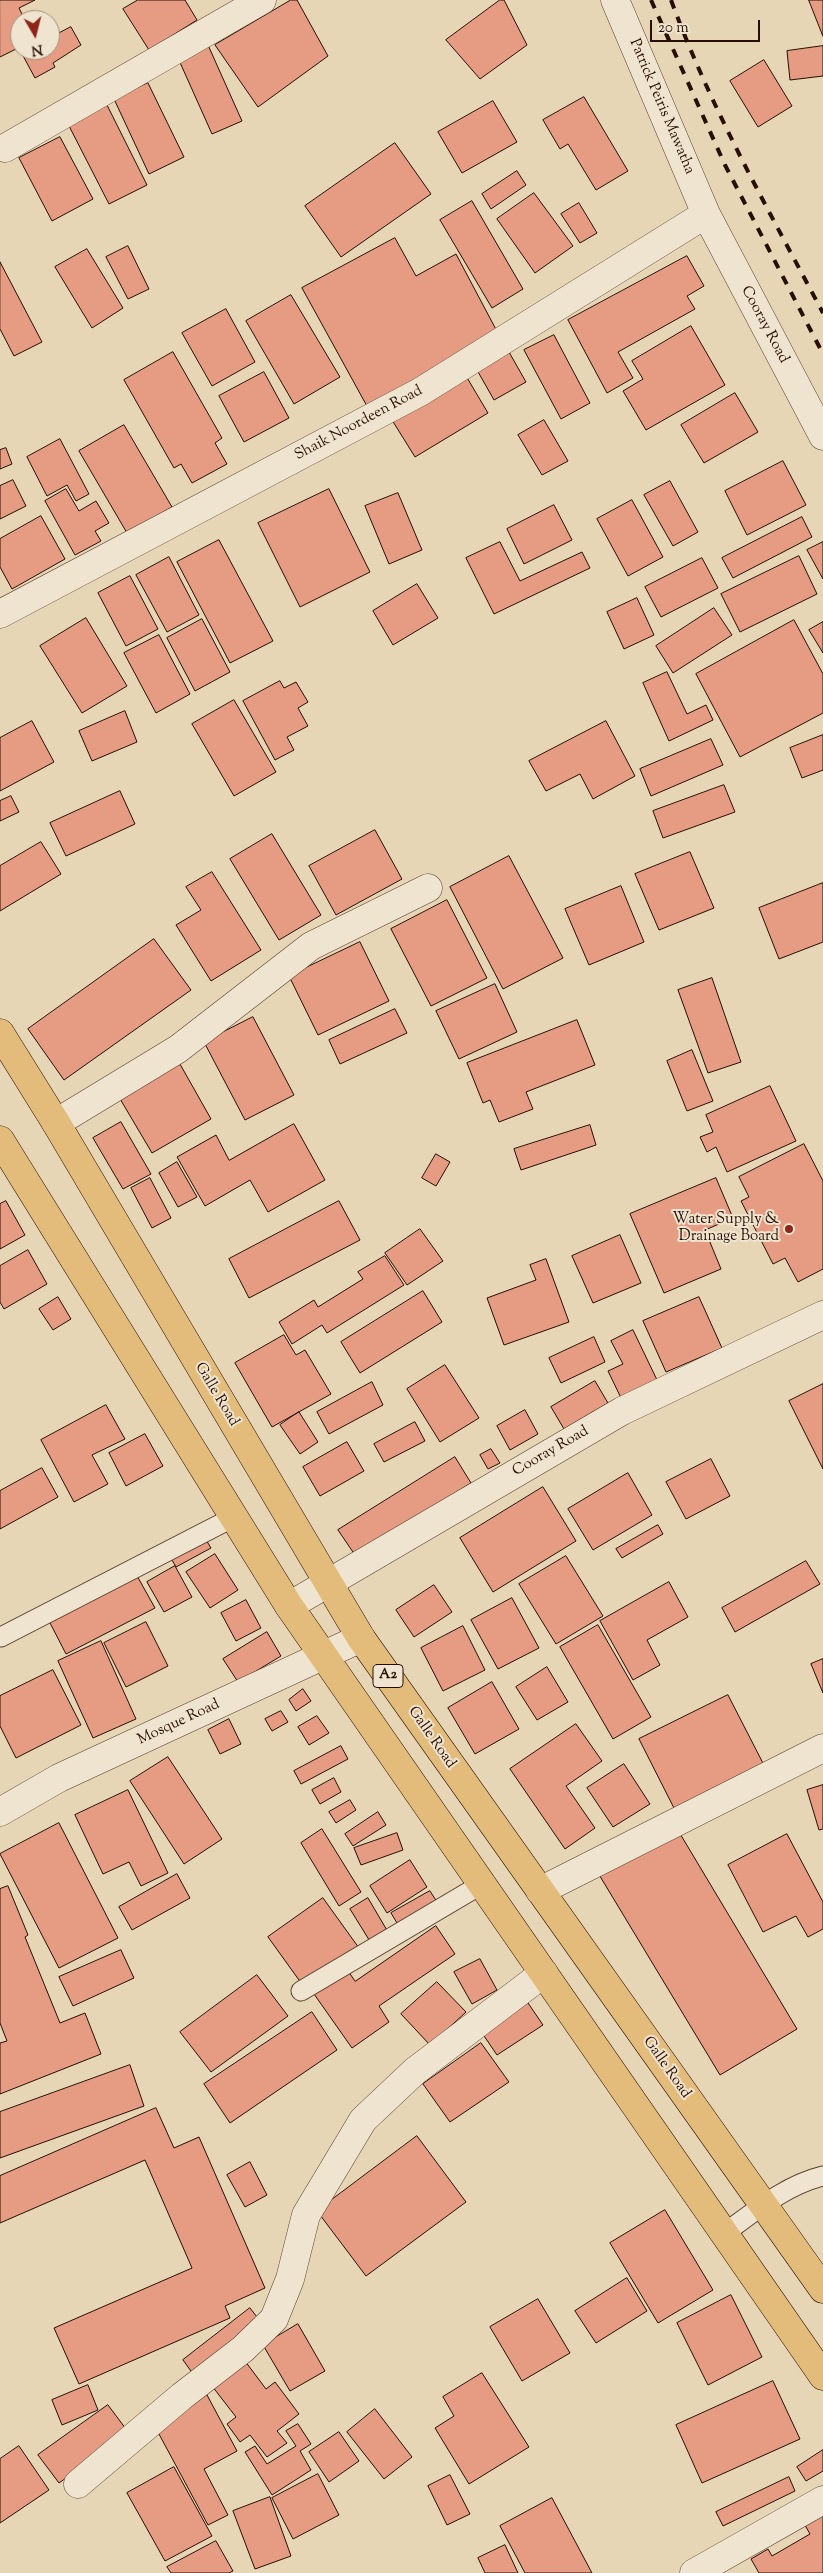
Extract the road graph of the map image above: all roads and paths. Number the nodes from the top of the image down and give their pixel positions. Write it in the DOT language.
graph roads {
  1 [pos="262,0"];
  2 [pos="615,0"];
  3 [pos="5,148"];
  4 [pos="706,214"];
  5 [pos="823,436"];
  6 [pos="0,614"];
  7 [pos="428,888"];
  8 [pos="0,1034"];
  9 [pos="56,1123"];
  10 [pos="0,1140"];
  11 [pos="823,1316"];
  12 [pos="234,1518"];
  13 [pos="328,1585"];
  14 [pos="288,1606"];
  15 [pos="1,1637"];
  16 [pos="361,1638"];
  17 [pos="324,1656"];
  18 [pos="823,1748"];
  19 [pos="0,1812"];
  20 [pos="482,1884"];
  21 [pos="540,1891"];
  22 [pos="544,1973"];
  23 [pos="301,1991"];
  24 [pos="823,2176"];
  25 [pos="764,2205"];
  26 [pos="725,2233"];
  27 [pos="823,2289"];
  28 [pos="823,2376"];
  29 [pos="78,2484"];
  30 [pos="823,2500"];
  31 [pos="694,2573"];
  1 -- 3 [label="street"];
  2 -- 4 [label="street, Patrick Peiris Mawatha"];
  4 -- 5 [label="street, Cooray Road"];
  4 -- 6 [label="street, Shaik Noordeen Road"];
  7 -- 9 [label="street"];
  8 -- 9 [label="highway, Galle Road / A2"];
  9 -- 13 [label="highway, Galle Road / A2"];
  10 -- 12 [label="highway, A2"];
  11 -- 13 [label="street, Cooray Road"];
  12 -- 14 [label="highway, A2"];
  12 -- 15 [label="lane"];
  13 -- 14 [label="street, Cooray Road"];
  13 -- 16 [label="highway, Galle Road / A2"];
  14 -- 17 [label="highway, A2"];
  16 -- 17 [label="street, Mosque Road"];
  16 -- 21 [label="highway, Galle Road / A2"];
  17 -- 19 [label="street, Mosque Road"];
  17 -- 20 [label="highway, A2"];
  18 -- 21 [label="street"];
  20 -- 22 [label="highway, A2"];
  20 -- 23 [label="lane"];
  21 -- 25 [label="highway, Galle Road / A2"];
  22 -- 26 [label="highway, A2"];
  22 -- 29 [label="street"];
  24 -- 25 [label="lane"];
  25 -- 26 [label="lane"];
  25 -- 27 [label="highway, Galle Road / A2"];
  26 -- 28 [label="highway, A2"];
  30 -- 31 [label="street"];
}
